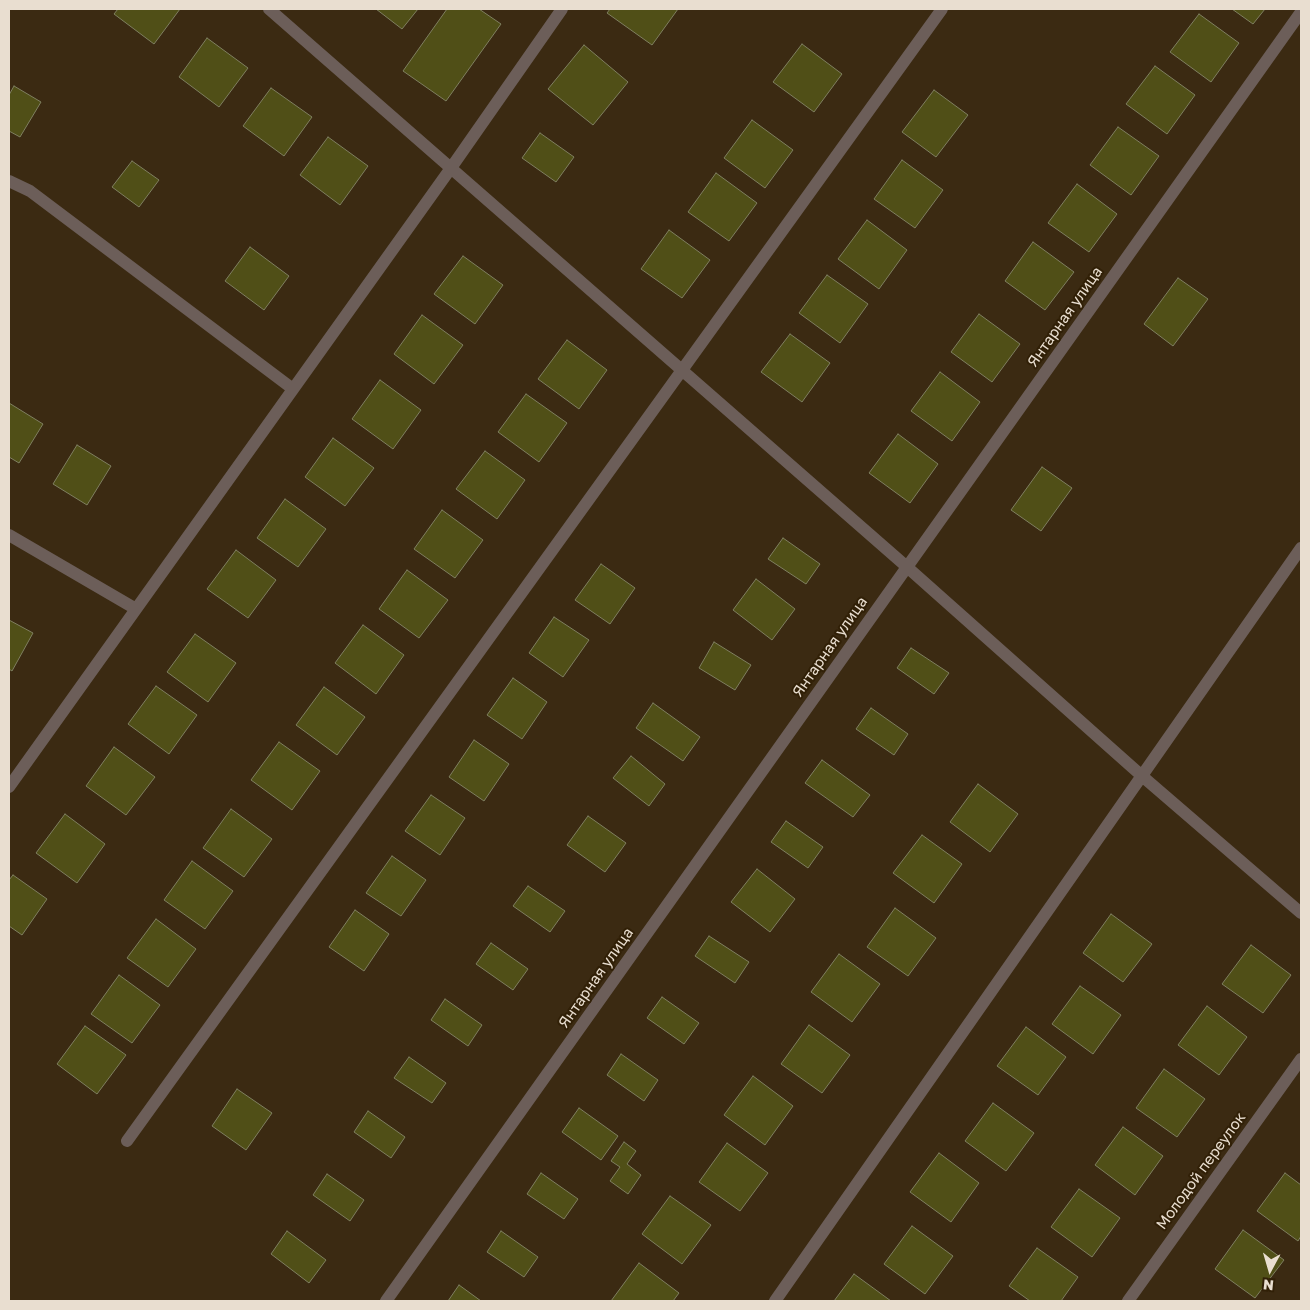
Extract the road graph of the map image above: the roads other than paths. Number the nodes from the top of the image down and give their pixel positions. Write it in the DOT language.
graph roads {
  1 [pos="270,9"];
  2 [pos="562,9"];
  3 [pos="942,9"];
  4 [pos="1301,12"];
  5 [pos="451,168"];
  6 [pos="9,180"];
  7 [pos="682,370"];
  8 [pos="293,390"];
  9 [pos="9,535"];
  10 [pos="1301,548"];
  11 [pos="907,567"];
  12 [pos="136,609"];
  13 [pos="1142,776"];
  14 [pos="9,788"];
  15 [pos="1301,913"];
  16 [pos="1301,1059"];
  17 [pos="127,1141"];
  18 [pos="386,1301"];
  19 [pos="775,1301"];
  20 [pos="1128,1301"];
  1 -- 5 [label="street"];
  2 -- 5 [label="street"];
  3 -- 7 [label="street"];
  4 -- 11 [label="street, Янтарная улица"];
  5 -- 7 [label="street"];
  5 -- 8 [label="street"];
  6 -- 8 [label="street"];
  7 -- 11 [label="street"];
  7 -- 17 [label="street"];
  8 -- 12 [label="street"];
  9 -- 12 [label="street"];
  10 -- 13 [label="street"];
  11 -- 13 [label="street"];
  11 -- 18 [label="street, Янтарная улица"];
  12 -- 14 [label="street"];
  13 -- 15 [label="street"];
  13 -- 19 [label="street"];
  16 -- 20 [label="street, Молодой переулок"];
}
